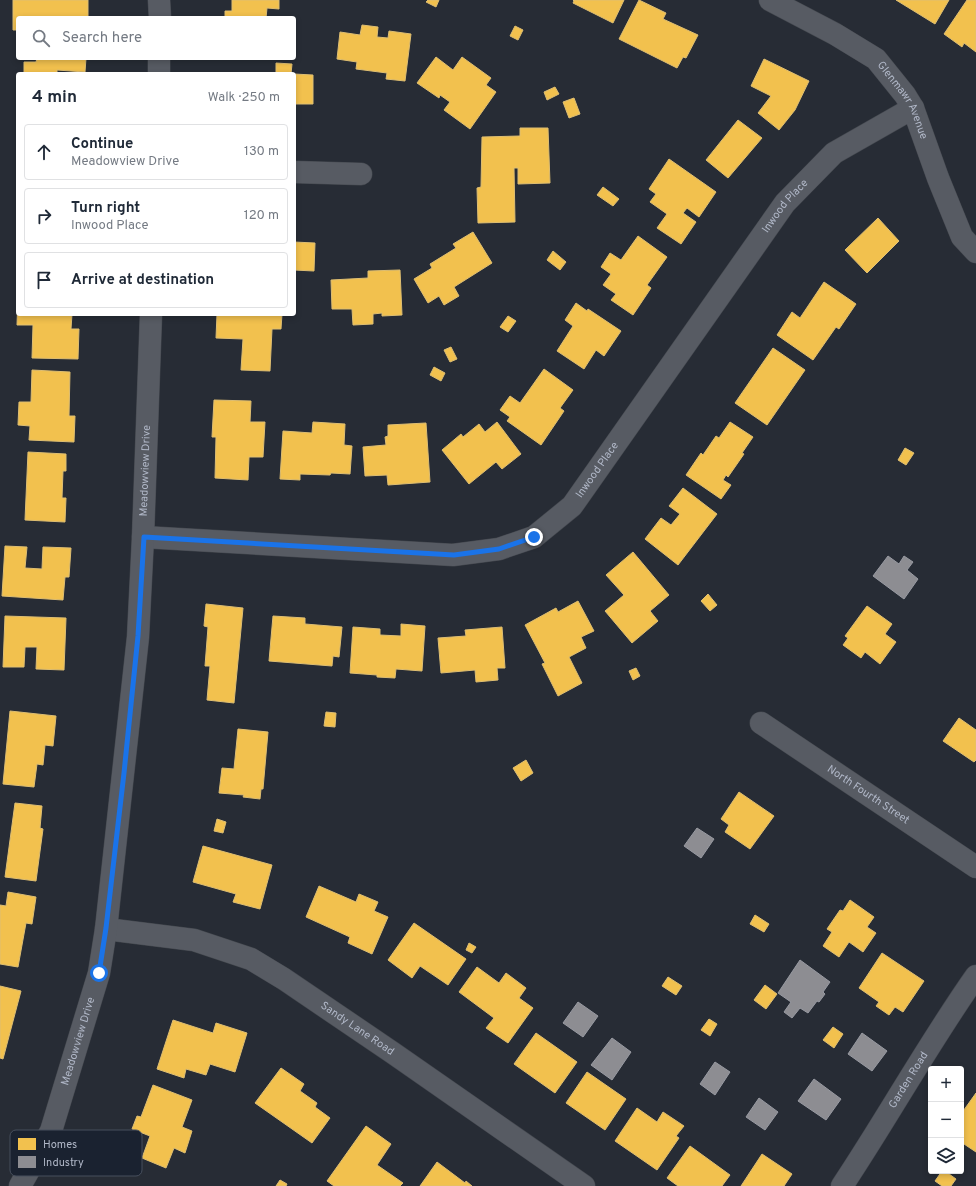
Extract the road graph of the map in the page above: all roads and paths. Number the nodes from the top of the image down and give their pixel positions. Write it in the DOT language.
graph roads {
  1 [pos="159,0"];
  2 [pos="770,0"];
  3 [pos="160,16"];
  4 [pos="160,60"];
  5 [pos="159,72"];
  6 [pos="913,108"];
  7 [pos="296,172"];
  8 [pos="361,174"];
  9 [pos="976,252"];
  10 [pos="151,316"];
  11 [pos="144,537"];
  12 [pos="761,723"];
  13 [pos="976,867"];
  14 [pos="106,928"];
  15 [pos="976,976"];
  16 [pos="52,1130"];
  17 [pos="26,1176"];
  18 [pos="20,1186"];
  19 [pos="584,1186"];
  20 [pos="842,1186"];
  1 -- 3 [label="street"];
  2 -- 6 [label="street, Glenmawr Avenue"];
  4 -- 5 [label="street"];
  6 -- 9 [label="street, Glenmawr Avenue"];
  6 -- 11 [label="street, Inwood Place"];
  7 -- 8 [label="street"];
  10 -- 11 [label="street, Meadowview Drive"];
  11 -- 14 [label="street, Meadowview Drive"];
  12 -- 13 [label="street, North Fourth Street"];
  14 -- 16 [label="street, Meadowview Drive"];
  14 -- 19 [label="street, Sandy Lane Road"];
  15 -- 20 [label="street, Garden Road"];
  17 -- 18 [label="street, Meadowview Drive"];
}
